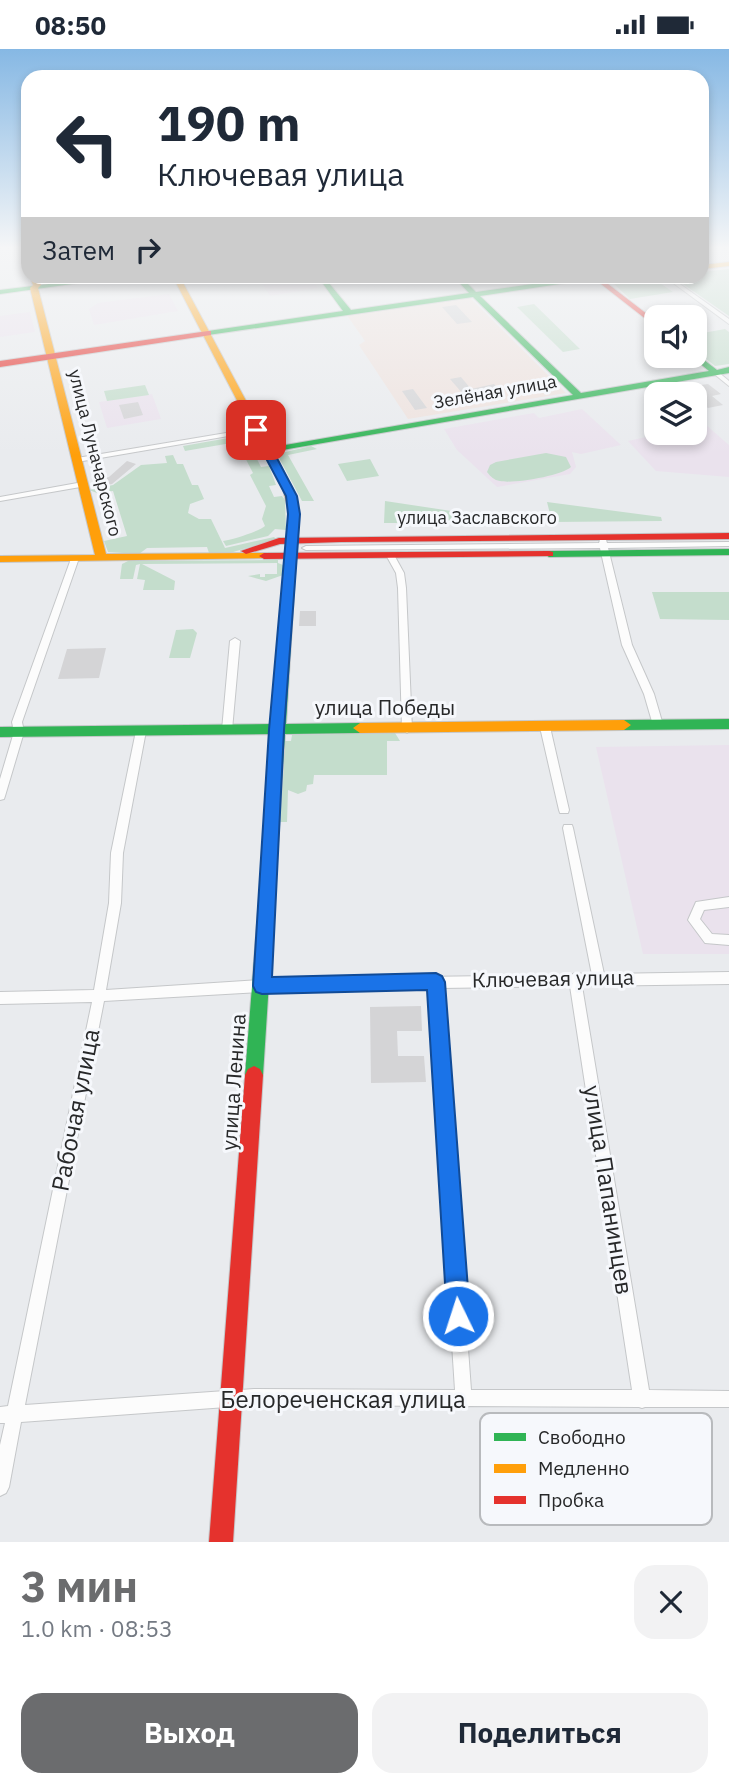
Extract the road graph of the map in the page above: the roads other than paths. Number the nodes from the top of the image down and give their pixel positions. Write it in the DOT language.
graph roads {
  1 [pos="42,316"];
  2 [pos="196,316"];
  3 [pos="331,316"];
  4 [pos="496,316"];
  5 [pos="206,334"];
  6 [pos="52,357"];
  7 [pos="0,364"];
  8 [pos="722,371"];
  9 [pos="729,384"];
  10 [pos="579,396"];
  11 [pos="256,430"];
  12 [pos="268,451"];
  13 [pos="77,460"];
  14 [pos="83,484"];
  15 [pos="0,499"];
  16 [pos="729,536"];
  17 [pos="729,544"];
  18 [pos="603,545"];
  19 [pos="291,548"];
  20 [pos="306,548"];
  21 [pos="729,552"];
  22 [pos="390,555"];
  23 [pos="75,558"];
  24 [pos="101,558"];
  25 [pos="0,559"];
  26 [pos="235,641"];
  27 [pos="729,724"];
  28 [pos="658,725"];
  29 [pos="545,727"];
  30 [pos="407,729"];
  31 [pos="228,730"];
  32 [pos="277,730"];
  33 [pos="141,731"];
  34 [pos="0,732"];
  35 [pos="19,732"];
  36 [pos="0,796"];
  37 [pos="564,810"];
  38 [pos="568,828"];
  39 [pos="729,902"];
  40 [pos="729,940"];
  41 [pos="575,979"];
  42 [pos="599,979"];
  43 [pos="729,979"];
  44 [pos="436,982"];
  45 [pos="262,986"];
  46 [pos="99,996"];
  47 [pos="0,998"];
  48 [pos="232,1398"];
  49 [pos="729,1399"];
  50 [pos="464,1400"];
  51 [pos="642,1400"];
  52 [pos="8,1414"];
  53 [pos="0,1487"];
  54 [pos="221,1542"];
  1 -- 6 [label="street, улица Луначарского"];
  2 -- 5 [label="street, улица Ленина"];
  3 -- 5 [label="street"];
  4 -- 10 [label="street"];
  5 -- 6 [label="street"];
  5 -- 11 [label="street, улица Ленина"];
  6 -- 7 [label="street"];
  6 -- 13 [label="street, улица Луначарского"];
  8 -- 9 [label="street"];
  8 -- 10 [label="street, Зелёная улица"];
  10 -- 12 [label="street, Зелёная улица"];
  11 -- 12 [label="street, улица Ленина"];
  11 -- 13 [label="street"];
  12 -- 19 [label="street, улица Ленина"];
  13 -- 14 [label="street, улица Луначарского"];
  14 -- 15 [label="street"];
  14 -- 24 [label="street, улица Луначарского"];
  16 -- 18 [label="street, улица Заславского"];
  17 -- 18 [label="street, улица Заславского"];
  18 -- 19 [label="street, улица Заславского"];
  18 -- 20 [label="street, улица Заславского"];
  18 -- 21 [label="street, улица Заславского"];
  18 -- 22 [label="street, улица Заславского"];
  18 -- 28 [label="street"];
  19 -- 22 [label="street, улица Заславского"];
  19 -- 24 [label="street, улица Заславского"];
  19 -- 32 [label="street, улица Ленина"];
  22 -- 30 [label="street"];
  23 -- 24 [label="street, улица Заславского"];
  23 -- 25 [label="street, улица Заславского"];
  23 -- 35 [label="street"];
  26 -- 31 [label="street"];
  27 -- 28 [label="street, улица Победы"];
  28 -- 29 [label="street, улица Победы"];
  29 -- 30 [label="street, улица Победы"];
  29 -- 37 [label="street"];
  30 -- 32 [label="street, улица Победы"];
  31 -- 32 [label="street, улица Победы"];
  31 -- 33 [label="street, улица Победы"];
  32 -- 45 [label="street, улица Ленина"];
  33 -- 35 [label="street, улица Победы"];
  33 -- 46 [label="street, Рабочая улица"];
  34 -- 35 [label="street, улица Победы"];
  35 -- 36 [label="street"];
  38 -- 42 [label="street"];
  39 -- 40 [label="street"];
  41 -- 42 [label="street, Ключевая улица"];
  41 -- 44 [label="street, Ключевая улица"];
  41 -- 51 [label="street, улица Папанинцев"];
  42 -- 43 [label="street, Ключевая улица"];
  44 -- 45 [label="street, Ключевая улица"];
  44 -- 50 [label="street"];
  45 -- 46 [label="street, Ключевая улица"];
  45 -- 48 [label="street, улица Ленина"];
  46 -- 47 [label="street, Ключевая улица"];
  46 -- 52 [label="street, Рабочая улица"];
  48 -- 50 [label="street, Белореченская улица"];
  48 -- 52 [label="street, Белореченская улица"];
  48 -- 54 [label="street, улица Ленина"];
  49 -- 51 [label="street, Белореченская улица"];
  50 -- 51 [label="street, Белореченская улица"];
  52 -- 53 [label="street, Рабочая улица"];
}
